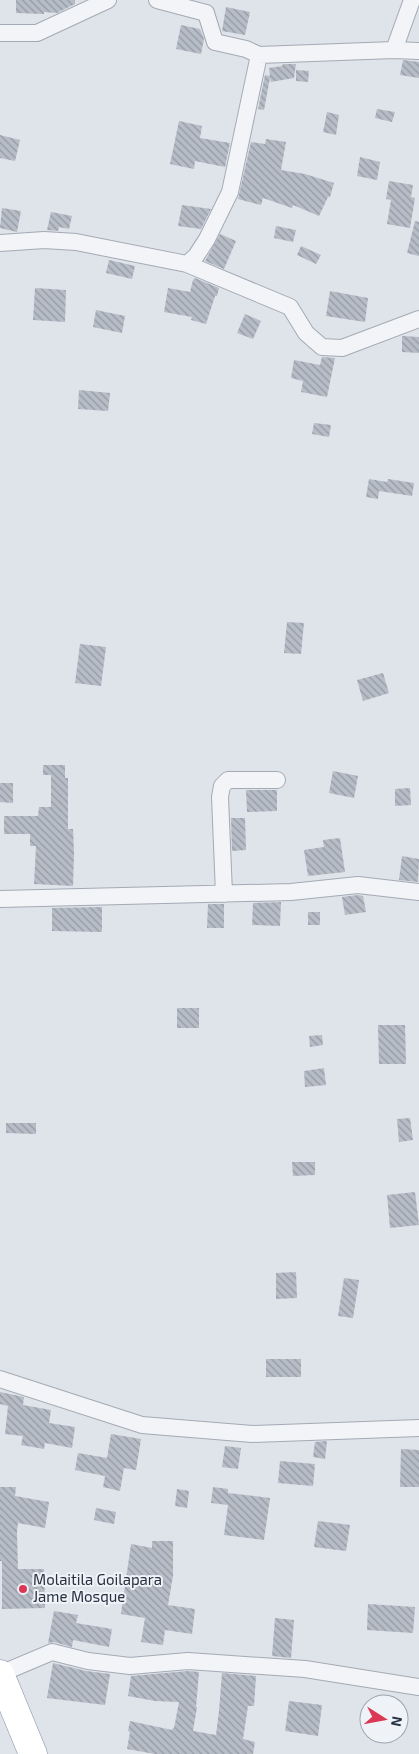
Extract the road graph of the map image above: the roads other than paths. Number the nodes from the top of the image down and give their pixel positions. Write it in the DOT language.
graph roads {
  1 [pos="108,0"];
  2 [pos="157,0"];
  3 [pos="412,0"];
  4 [pos="0,32"];
  5 [pos="394,50"];
  6 [pos="419,51"];
  7 [pos="259,55"];
  8 [pos="0,242"];
  9 [pos="187,264"];
  10 [pos="419,319"];
  11 [pos="277,780"];
  12 [pos="419,892"];
  13 [pos="224,894"];
  14 [pos="0,899"];
  15 [pos="0,1379"];
  16 [pos="419,1428"];
  17 [pos="0,1674"];
  18 [pos="419,1687"];
  19 [pos="33,1754"];
  1 -- 4 [label="street"];
  2 -- 7 [label="street"];
  3 -- 5 [label="street"];
  5 -- 6 [label="street"];
  5 -- 7 [label="street"];
  7 -- 9 [label="street"];
  8 -- 9 [label="street"];
  9 -- 10 [label="street"];
  11 -- 13 [label="street"];
  12 -- 13 [label="street"];
  13 -- 14 [label="street"];
  15 -- 16 [label="street"];
  17 -- 18 [label="street"];
  17 -- 19 [label="highway"];
}
